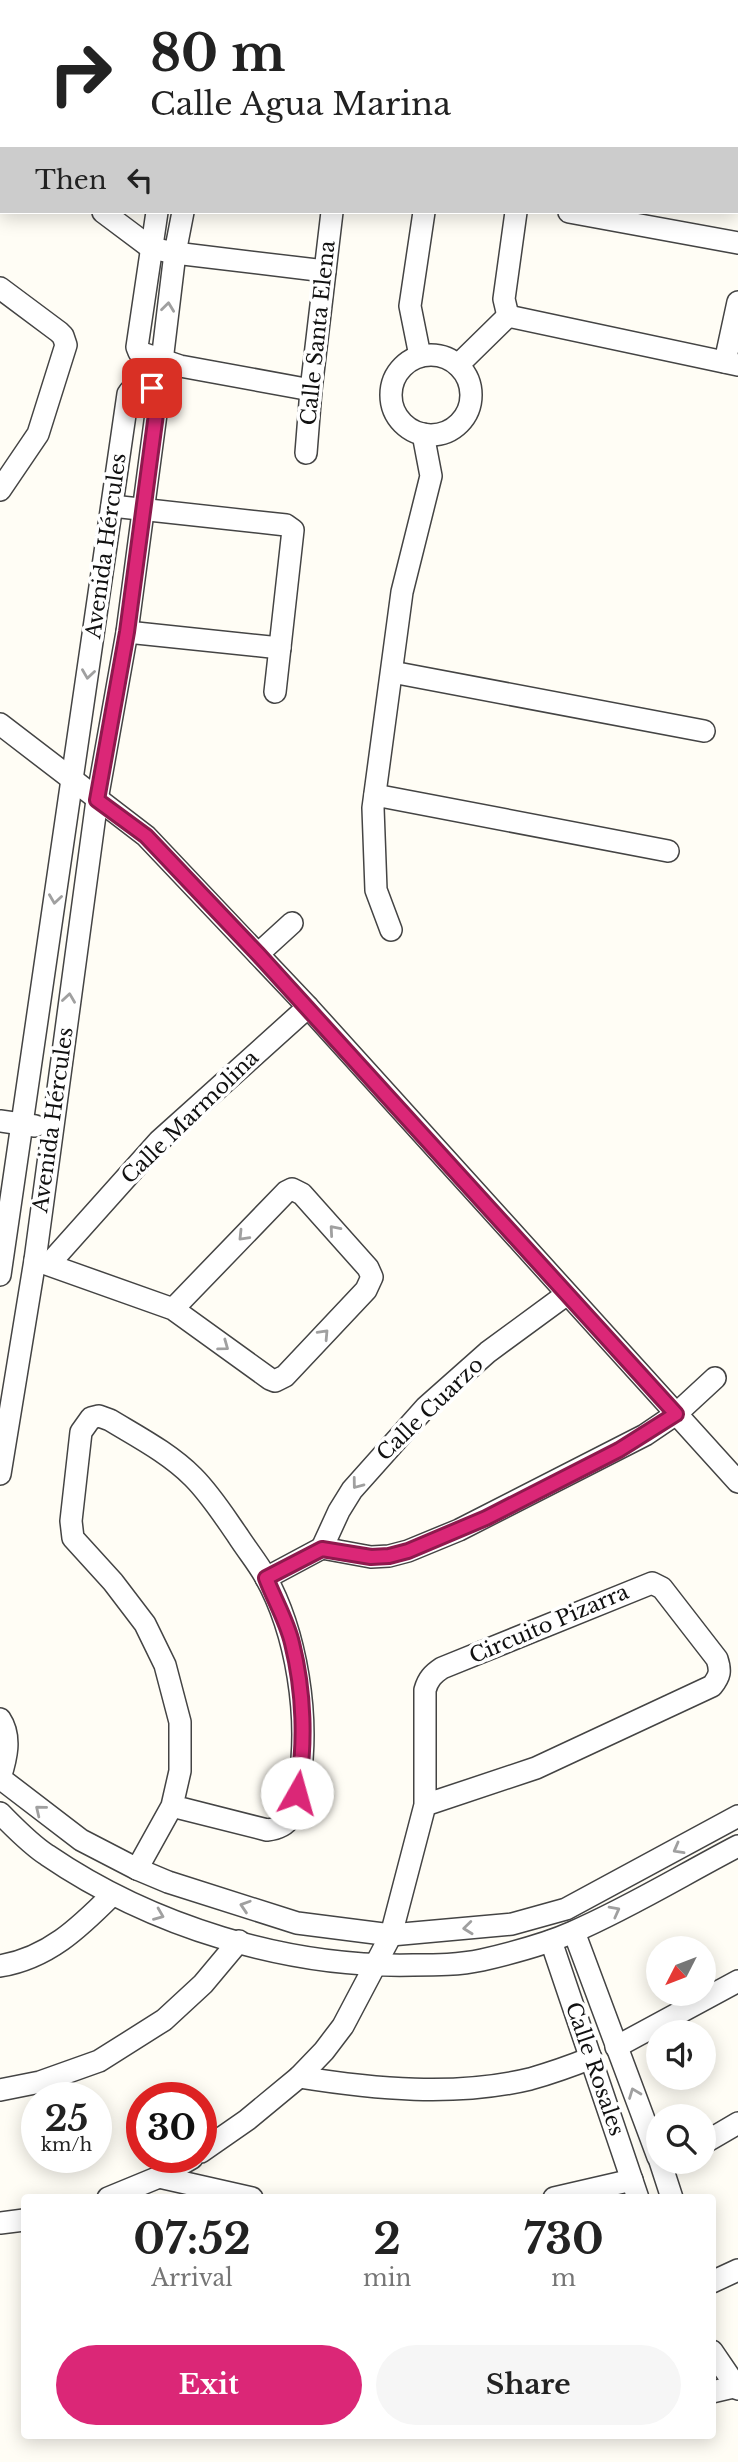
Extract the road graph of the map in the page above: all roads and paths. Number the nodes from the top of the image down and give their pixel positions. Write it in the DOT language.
graph roads {
  1 [pos="106,214"];
  2 [pos="157,214"];
  3 [pos="183,214"];
  4 [pos="332,214"];
  5 [pos="424,214"];
  6 [pos="516,214"];
  7 [pos="580,214"];
  8 [pos="738,243"];
  9 [pos="151,247"];
  10 [pos="175,253"];
  11 [pos="324,271"];
  12 [pos="3,297"];
  13 [pos="738,302"];
  14 [pos="508,316"];
  15 [pos="420,356"];
  16 [pos="162,361"];
  17 [pos="732,363"];
  18 [pos="458,365"];
  19 [pos="311,390"];
  20 [pos="423,434"];
  21 [pos="306,453"];
  22 [pos="0,490"];
  23 [pos="112,506"];
  24 [pos="144,510"];
  25 [pos="127,632"];
  26 [pos="280,648"];
  27 [pos="392,672"];
  28 [pos="275,692"];
  29 [pos="0,724"];
  30 [pos="704,731"];
  31 [pos="72,780"];
  32 [pos="375,795"];
  33 [pos="97,800"];
  34 [pos="668,851"];
  35 [pos="292,923"];
  36 [pos="391,930"];
  37 [pos="258,954"];
  38 [pos="308,1007"];
  39 [pos="0,1121"];
  40 [pos="22,1124"];
  41 [pos="51,1128"];
  42 [pos="42,1262"];
  43 [pos="0,1275"];
  44 [pos="566,1294"];
  45 [pos="173,1309"];
  46 [pos="715,1378"];
  47 [pos="676,1414"];
  48 [pos="0,1474"];
  49 [pos="738,1482"];
  50 [pos="322,1549"];
  51 [pos="266,1578"];
  52 [pos="0,1719"];
  53 [pos="0,1778"];
  54 [pos="425,1805"];
  55 [pos="172,1806"];
  56 [pos="0,1812"];
  57 [pos="738,1816"];
  58 [pos="738,1846"];
  59 [pos="137,1869"];
  60 [pos="112,1895"];
  61 [pos="574,1932"];
  62 [pos="391,1935"];
  63 [pos="239,1941"];
  64 [pos="551,1941"];
  65 [pos="0,1966"];
  66 [pos="376,1966"];
  67 [pos="738,1981"];
  68 [pos="616,2047"];
  69 [pos="591,2058"];
  70 [pos="299,2077"];
  71 [pos="0,2090"];
  72 [pos="646,2120"];
  73 [pos="738,2123"];
  74 [pos="716,2136"];
  75 [pos="217,2141"];
  76 [pos="166,2173"];
  77 [pos="666,2174"];
  78 [pos="159,2177"];
  79 [pos="635,2189"];
  80 [pos="119,2194"];
  81 [pos="234,2194"];
  82 [pos="590,2194"];
  83 [pos="671,2194"];
  84 [pos="21,2220"];
  85 [pos="0,2223"];
  86 [pos="738,2270"];
  87 [pos="716,2280"];
  88 [pos="716,2357"];
  89 [pos="737,2387"];
  90 [pos="716,2391"];
  1 -- 9 [label="street"];
  2 -- 9 [label="street"];
  3 -- 10 [label="street"];
  4 -- 11 [label="street, Calle Santa Elena"];
  5 -- 15 [label="street"];
  6 -- 14 [label="street"];
  7 -- 8 [label="street"];
  9 -- 10 [label="street"];
  9 -- 16 [label="street"];
  10 -- 11 [label="street"];
  16 -- 10 [label="street, one-way"];
  11 -- 19 [label="street, Calle Santa Elena"];
  12 -- 22 [label="street"];
  13 -- 17 [label="street"];
  14 -- 17 [label="street"];
  14 -- 18 [label="street"];
  15 -- 18 [label="street"];
  15 -- 20 [label="street"];
  16 -- 19 [label="street"];
  18 -- 20 [label="street"];
  19 -- 21 [label="street, Calle Santa Elena"];
  20 -- 27 [label="street"];
  23 -- 24 [label="street"];
  23 -- 24 [label="street, Avenida Hércules"];
  23 -- 31 [label="street, Avenida Hércules, one-way"];
  24 -- 25 [label="street, Avenida Hércules"];
  24 -- 26 [label="street"];
  25 -- 26 [label="street"];
  25 -- 33 [label="street, Avenida Hércules"];
  26 -- 28 [label="street"];
  27 -- 30 [label="street"];
  27 -- 32 [label="street"];
  29 -- 31 [label="street"];
  31 -- 33 [label="street"];
  31 -- 40 [label="street, Avenida Hércules, one-way"];
  32 -- 34 [label="street"];
  32 -- 36 [label="street"];
  33 -- 37 [label="street"];
  41 -- 33 [label="street, Avenida Hércules, one-way"];
  35 -- 37 [label="street"];
  37 -- 38 [label="street"];
  38 -- 42 [label="street, Calle Marmolina"];
  38 -- 44 [label="street"];
  39 -- 40 [label="street"];
  40 -- 41 [label="street"];
  40 -- 43 [label="street, Avenida Hércules"];
  41 -- 42 [label="street, Avenida Hércules"];
  42 -- 45 [label="street"];
  42 -- 48 [label="street, Avenida Hércules"];
  44 -- 47 [label="street"];
  44 -- 50 [label="street, Calle Cuarzo, one-way"];
  45 -- 45 [label="street, one-way"];
  46 -- 47 [label="street"];
  47 -- 49 [label="street"];
  47 -- 50 [label="street"];
  50 -- 51 [label="street"];
  51 -- 55 [label="street"];
  51 -- 55 [label="street"];
  52 -- 53 [label="street"];
  59 -- 53 [label="street, one-way"];
  54 -- 54 [label="street, Circuito Pizarra"];
  54 -- 62 [label="street, Circuito Pizarra"];
  55 -- 59 [label="street"];
  56 -- 60 [label="street"];
  57 -- 62 [label="street, one-way"];
  61 -- 58 [label="street, one-way"];
  62 -- 59 [label="street, one-way"];
  60 -- 63 [label="street, one-way"];
  60 -- 65 [label="street"];
  61 -- 64 [label="street"];
  61 -- 68 [label="street, Calle Rosales"];
  62 -- 66 [label="street, Circuito Pizarra"];
  63 -- 66 [label="street"];
  63 -- 71 [label="street"];
  64 -- 66 [label="street"];
  64 -- 69 [label="street, Calle Rosales"];
  66 -- 70 [label="street, Circuito Pizarra"];
  67 -- 68 [label="street"];
  72 -- 68 [label="street, Calle Rosales, one-way"];
  69 -- 70 [label="street"];
  69 -- 79 [label="street, Calle Rosales"];
  70 -- 75 [label="street, Circuito Pizarra"];
  73 -- 74 [label="street"];
  76 -- 78 [label="street"];
  77 -- 83 [label="street, Calle Rosales"];
  78 -- 80 [label="street"];
  78 -- 81 [label="street"];
  79 -- 82 [label="street"];
  84 -- 85 [label="street"];
  86 -- 87 [label="street"];
  88 -- 89 [label="street"];
  89 -- 90 [label="street"];
}
